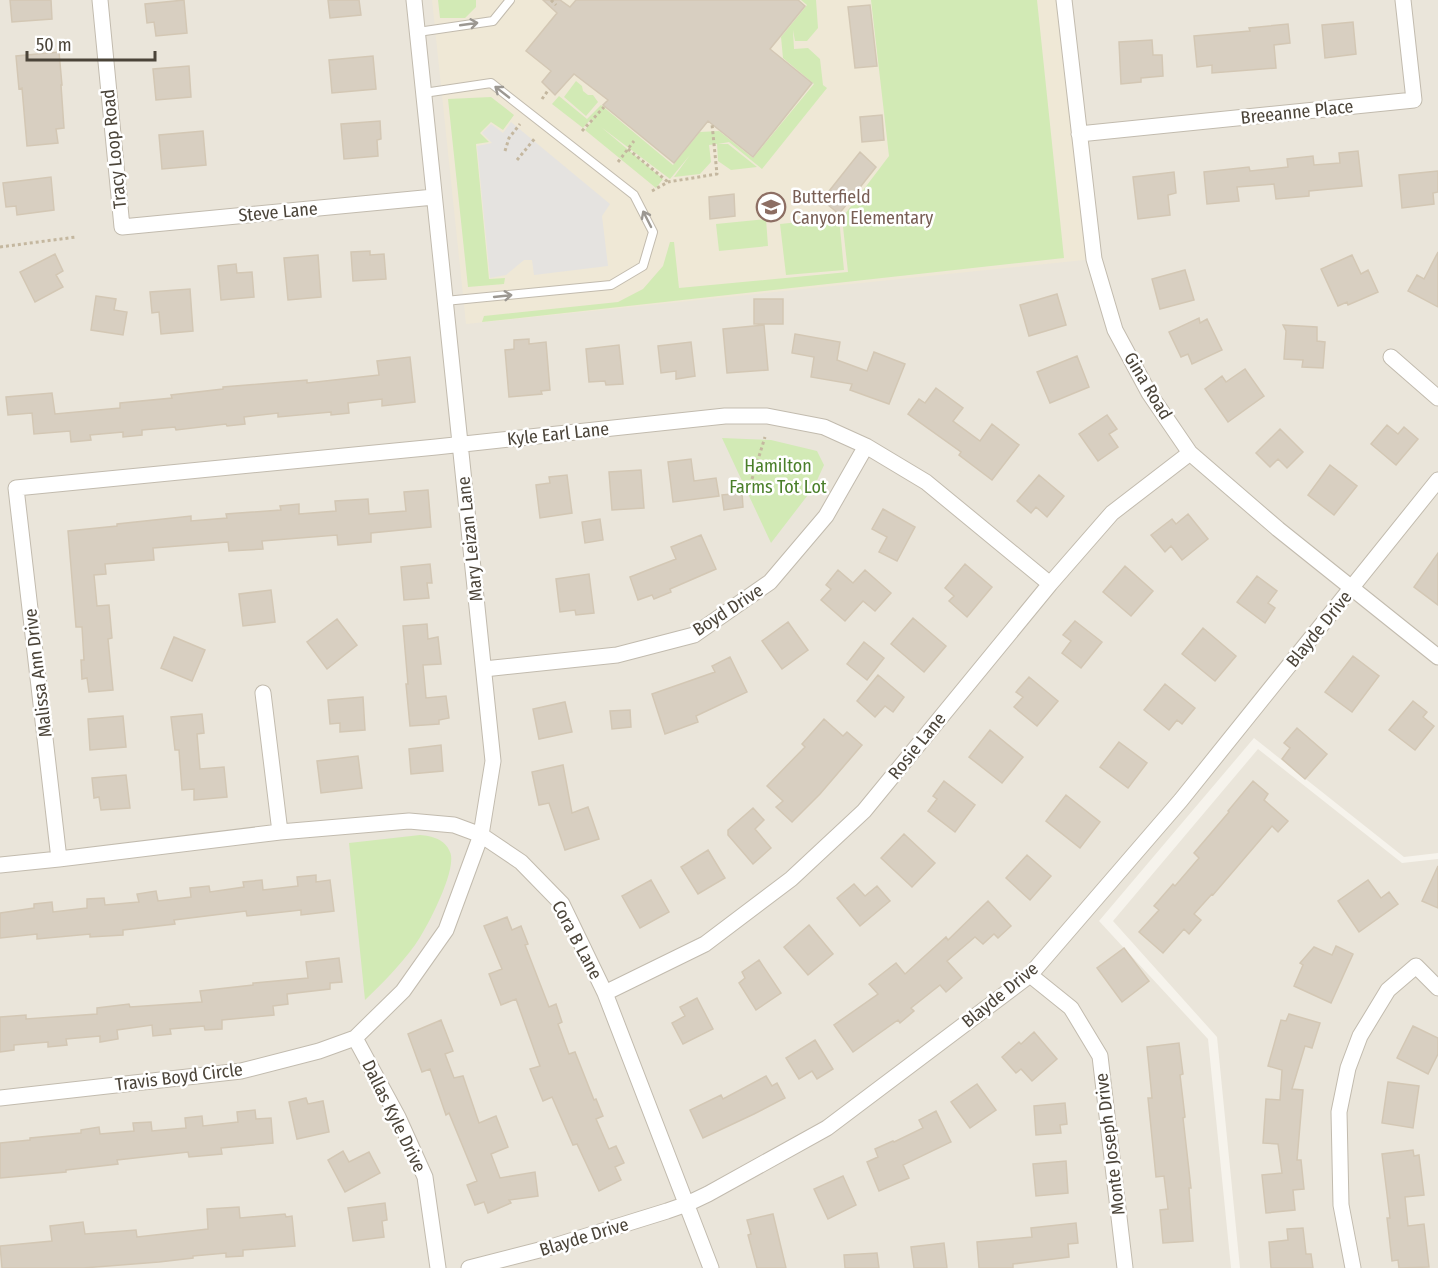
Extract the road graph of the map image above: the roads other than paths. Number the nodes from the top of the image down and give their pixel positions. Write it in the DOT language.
graph roads {
  1 [pos="100,0"];
  2 [pos="414,0"];
  3 [pos="510,0"];
  4 [pos="1064,0"];
  5 [pos="1403,0"];
  6 [pos="418,32"];
  7 [pos="423,93"];
  8 [pos="1079,134"];
  9 [pos="434,197"];
  10 [pos="122,227"];
  11 [pos="445,301"];
  12 [pos="1391,357"];
  13 [pos="1438,398"];
  14 [pos="460,444"];
  15 [pos="866,446"];
  16 [pos="1190,453"];
  17 [pos="1438,480"];
  18 [pos="16,488"];
  19 [pos="1050,584"];
  20 [pos="1352,588"];
  21 [pos="1438,657"];
  22 [pos="484,669"];
  23 [pos="263,693"];
  24 [pos="280,832"];
  25 [pos="481,835"];
  26 [pos="60,859"];
  27 [pos="0,865"];
  28 [pos="1030,975"];
  29 [pos="1438,987"];
  30 [pos="605,993"];
  31 [pos="355,1038"];
  32 [pos="0,1098"];
  33 [pos="687,1204"];
  34 [pos="438,1268"];
  35 [pos="469,1268"];
  36 [pos="711,1268"];
  37 [pos="1125,1268"];
  38 [pos="1353,1268"];
  1 -- 10 [label="street, Tracy Loop Road"];
  2 -- 6 [label="street, Mary Leizan Lane"];
  6 -- 3 [label="lane, one-way"];
  4 -- 8 [label="street, Gina Road"];
  5 -- 8 [label="street, Breeanne Place"];
  6 -- 7 [label="street, Mary Leizan Lane"];
  7 -- 9 [label="street, Mary Leizan Lane"];
  11 -- 7 [label="lane, one-way"];
  8 -- 16 [label="street, Gina Road"];
  9 -- 10 [label="street, Steve Lane"];
  9 -- 11 [label="street, Mary Leizan Lane"];
  11 -- 14 [label="street, Mary Leizan Lane"];
  12 -- 13 [label="street"];
  14 -- 15 [label="street, Kyle Earl Lane"];
  14 -- 18 [label="street, Kyle Earl Lane"];
  14 -- 22 [label="street, Mary Leizan Lane"];
  15 -- 19 [label="street, Kyle Earl Lane"];
  15 -- 22 [label="street, Boyd Drive"];
  16 -- 19 [label="street, Rosie Lane"];
  16 -- 20 [label="street, Gina Road"];
  17 -- 20 [label="street, Blayde Drive"];
  18 -- 26 [label="street, Malissa Ann Drive"];
  19 -- 30 [label="street, Rosie Lane"];
  20 -- 21 [label="street, Gina Road"];
  20 -- 28 [label="street, Blayde Drive"];
  22 -- 25 [label="street, Mary Leizan Lane"];
  23 -- 24 [label="street"];
  24 -- 25 [label="street, Cora B Lane"];
  24 -- 26 [label="street, Cora B Lane"];
  25 -- 30 [label="street, Cora B Lane"];
  25 -- 31 [label="street, Mary Leizan Lane"];
  26 -- 27 [label="street, Cora B Lane"];
  28 -- 33 [label="street, Blayde Drive"];
  28 -- 37 [label="street, Monte Joseph Drive"];
  29 -- 38 [label="street"];
  30 -- 33 [label="street, Cora B Lane"];
  31 -- 32 [label="street, Travis Boyd Circle"];
  31 -- 34 [label="street, Dallas Kyle Drive"];
  33 -- 35 [label="street, Blayde Drive"];
  33 -- 36 [label="street, Cora B Lane"];
}
